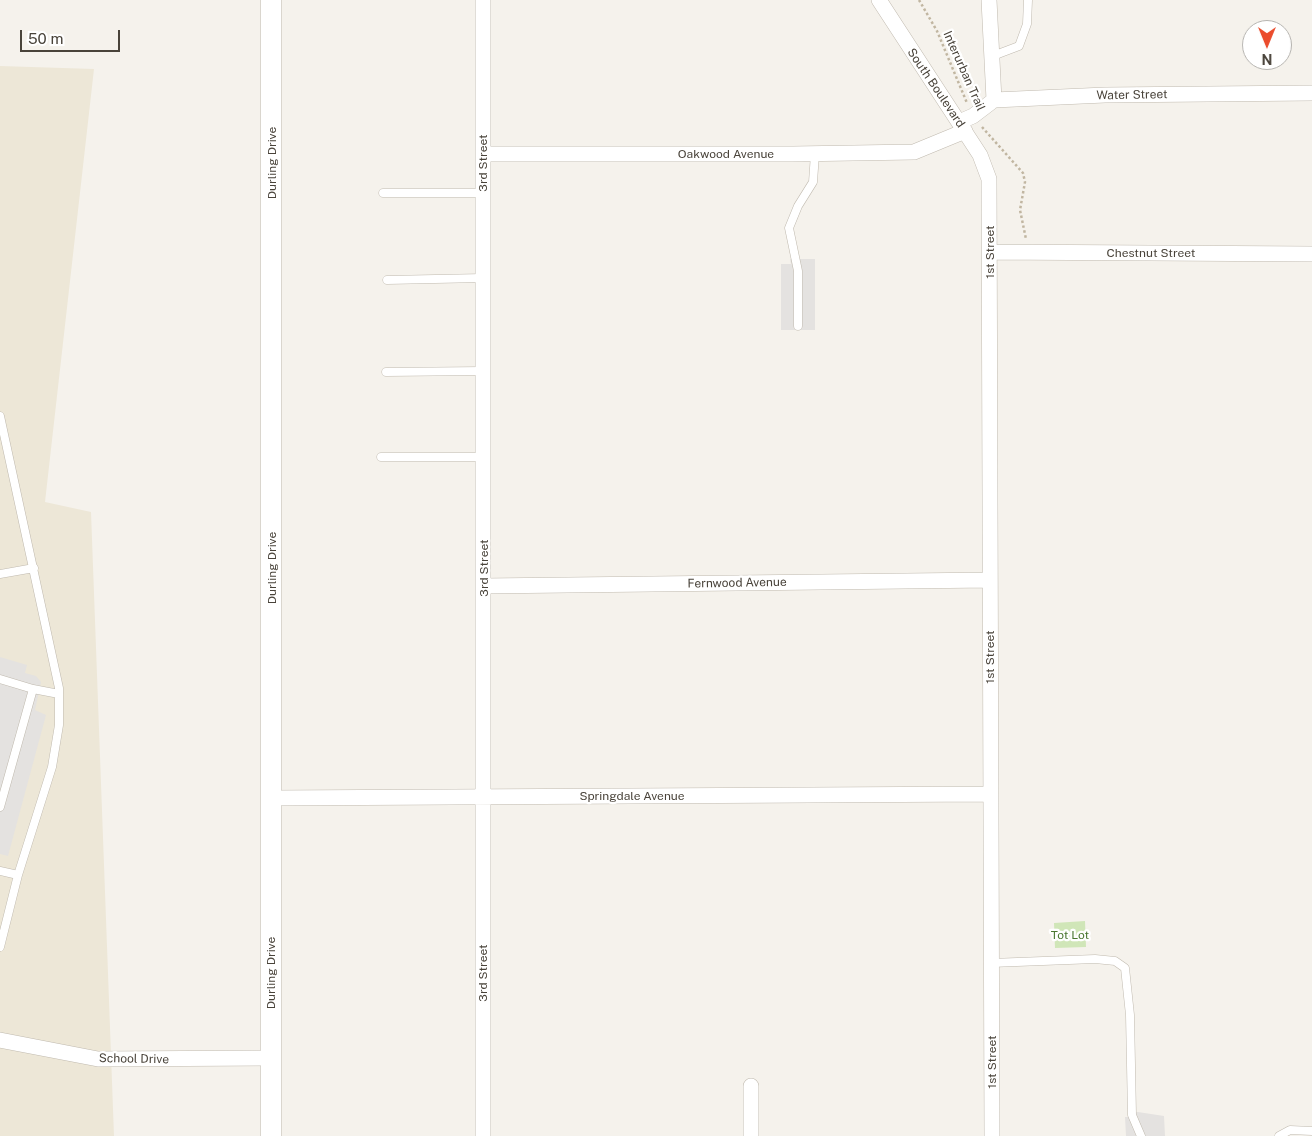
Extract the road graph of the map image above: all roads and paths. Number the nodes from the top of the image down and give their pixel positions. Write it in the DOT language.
graph roads {
  1 [pos="271,0"];
  2 [pos="483,0"];
  3 [pos="879,0"];
  4 [pos="919,0"];
  5 [pos="989,0"];
  6 [pos="1028,0"];
  7 [pos="990,57"];
  8 [pos="1312,93"];
  9 [pos="994,100"];
  10 [pos="973,116"];
  11 [pos="962,127"];
  12 [pos="483,154"];
  13 [pos="815,154"];
  14 [pos="989,178"];
  15 [pos="383,193"];
  16 [pos="483,193"];
  17 [pos="990,252"];
  18 [pos="1031,252"];
  19 [pos="1312,254"];
  20 [pos="483,278"];
  21 [pos="387,280"];
  22 [pos="798,326"];
  23 [pos="483,371"];
  24 [pos="386,372"];
  25 [pos="0,416"];
  26 [pos="381,457"];
  27 [pos="484,457"];
  28 [pos="34,568"];
  29 [pos="0,574"];
  30 [pos="990,580"];
  31 [pos="484,586"];
  32 [pos="0,679"];
  33 [pos="33,689"];
  34 [pos="59,694"];
  35 [pos="990,794"];
  36 [pos="482,797"];
  37 [pos="273,798"];
  38 [pos="0,807"];
  39 [pos="0,871"];
  40 [pos="18,875"];
  41 [pos="0,947"];
  42 [pos="991,963"];
  43 [pos="0,1040"];
  44 [pos="270,1058"];
  45 [pos="751,1086"];
  46 [pos="1312,1131"];
  47 [pos="271,1136"];
  48 [pos="484,1136"];
  49 [pos="751,1136"];
  50 [pos="992,1136"];
  51 [pos="1141,1136"];
  52 [pos="1279,1136"];
  1 -- 37 [label="street, Durling Drive"];
  2 -- 12 [label="street, 3rd Street"];
  3 -- 11 [label="street, South Boulevard"];
  4 -- 10 [label="path, Interurban Trail"];
  5 -- 7 [label="street"];
  6 -- 7 [label="lane"];
  7 -- 9 [label="street"];
  8 -- 9 [label="street, Water Street"];
  9 -- 10 [label="street"];
  10 -- 11 [label="street"];
  10 -- 18 [label="path, Interurban Trail"];
  11 -- 13 [label="street, Oakwood Avenue"];
  11 -- 14 [label="street, South Boulevard"];
  12 -- 13 [label="street, Oakwood Avenue"];
  12 -- 16 [label="street, 3rd Street"];
  13 -- 22 [label="lane"];
  14 -- 17 [label="street, 1st Street"];
  15 -- 16 [label="lane"];
  16 -- 20 [label="street, 3rd Street"];
  17 -- 18 [label="street, Chestnut Street"];
  17 -- 30 [label="street, 1st Street"];
  18 -- 19 [label="street, Chestnut Street"];
  20 -- 21 [label="lane"];
  20 -- 23 [label="street, 3rd Street"];
  23 -- 24 [label="lane"];
  23 -- 27 [label="street, 3rd Street"];
  25 -- 28 [label="lane"];
  26 -- 27 [label="lane"];
  27 -- 31 [label="street, 3rd Street"];
  28 -- 29 [label="lane"];
  28 -- 34 [label="lane"];
  30 -- 31 [label="street, Fernwood Avenue"];
  30 -- 35 [label="street, 1st Street"];
  31 -- 36 [label="street, 3rd Street"];
  32 -- 33 [label="lane"];
  33 -- 34 [label="lane"];
  33 -- 38 [label="lane"];
  34 -- 40 [label="lane"];
  35 -- 36 [label="street, Springdale Avenue"];
  35 -- 42 [label="street, 1st Street"];
  36 -- 37 [label="street, Springdale Avenue"];
  36 -- 48 [label="street, 3rd Street"];
  37 -- 44 [label="street, Durling Drive"];
  39 -- 40 [label="lane"];
  40 -- 41 [label="lane"];
  42 -- 50 [label="street, 1st Street"];
  42 -- 51 [label="lane"];
  43 -- 44 [label="street, School Drive"];
  44 -- 47 [label="street, Durling Drive"];
  45 -- 49 [label="street"];
  46 -- 52 [label="lane"];
}
